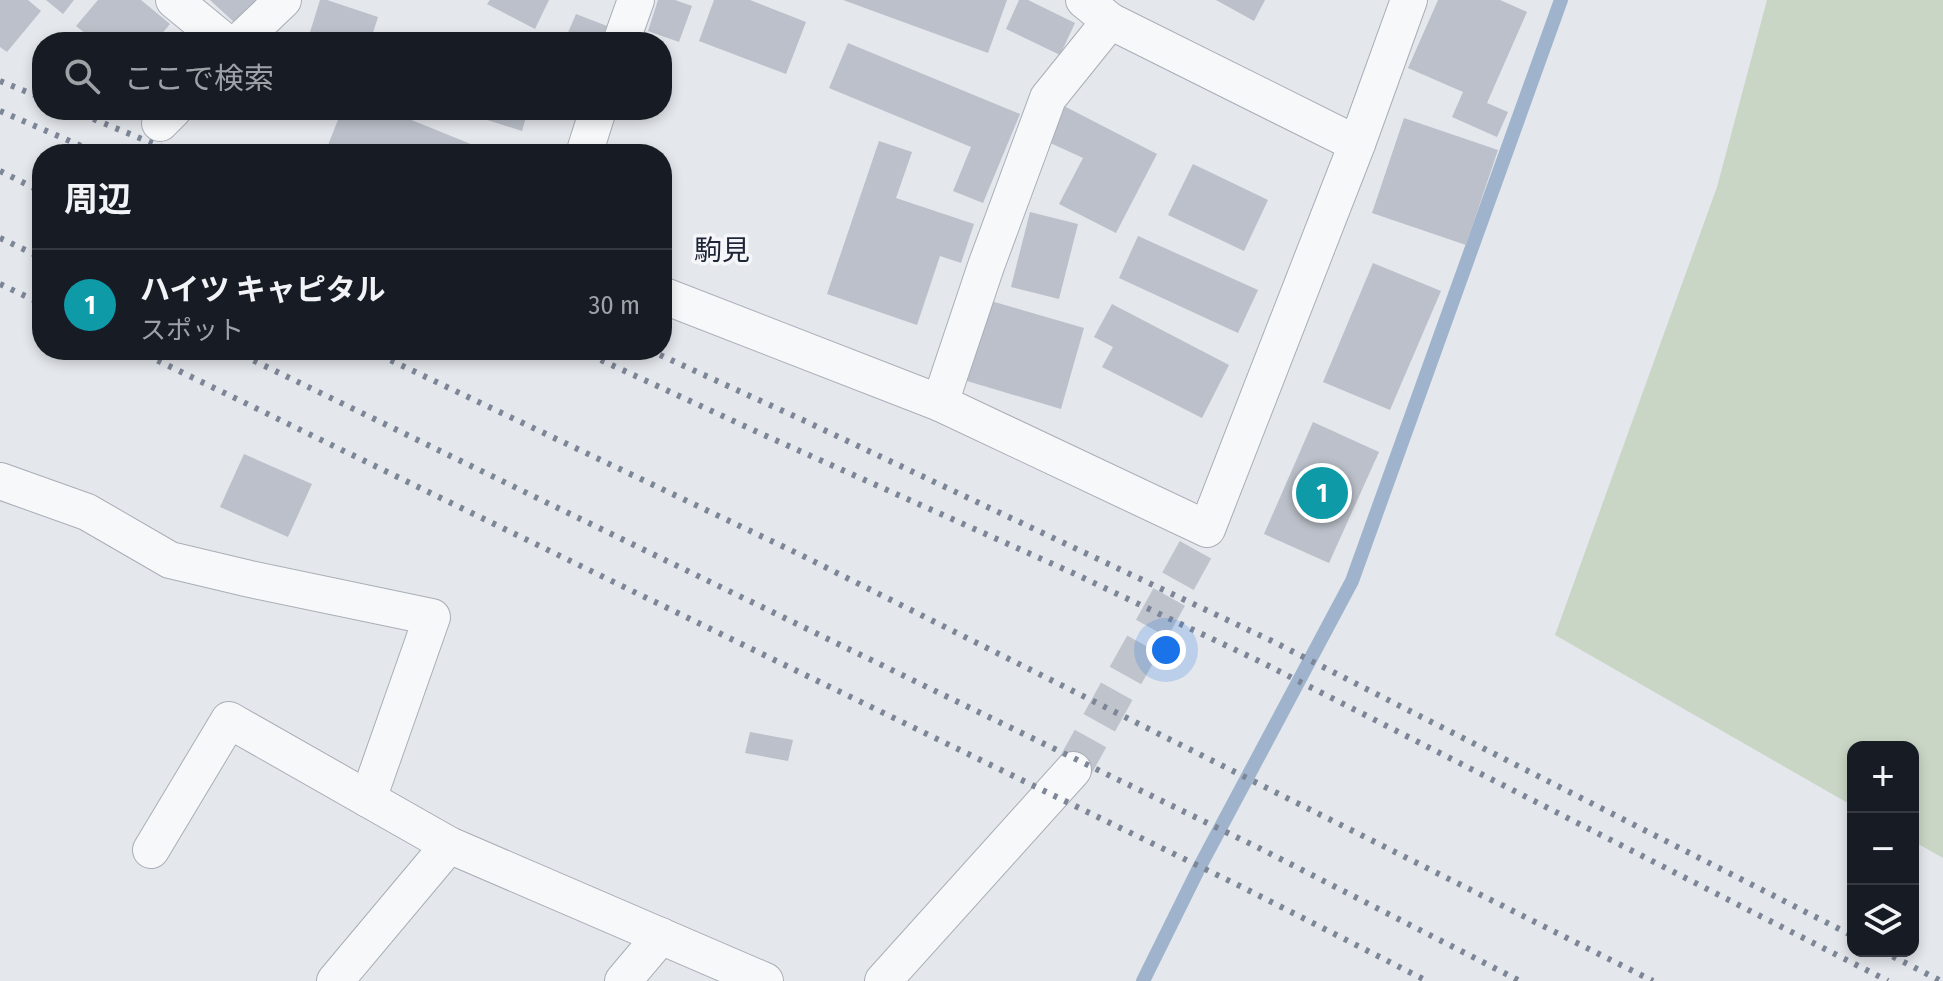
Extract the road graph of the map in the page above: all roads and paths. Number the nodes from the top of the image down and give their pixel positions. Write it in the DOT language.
graph roads {
  1 [pos="174,0"];
  2 [pos="283,0"];
  3 [pos="636,0"];
  4 [pos="1409,0"];
  5 [pos="1097,10"];
  6 [pos="213,32"];
  7 [pos="249,32"];
  8 [pos="625,32"];
  9 [pos="595,120"];
  10 [pos="587,144"];
  11 [pos="1357,144"];
  12 [pos="672,299"];
  13 [pos="940,403"];
  14 [pos="0,481"];
  15 [pos="1073,770"];
  16 [pos="368,799"];
  17 [pos="449,845"];
  18 [pos="151,850"];
  19 [pos="661,936"];
  20 [pos="335,981"];
  21 [pos="623,981"];
  22 [pos="765,981"];
  23 [pos="883,981"];
  1 -- 6 [label="street"];
  2 -- 7 [label="street"];
  3 -- 8 [label="street"];
  4 -- 11 [label="street"];
  5 -- 11 [label="street"];
  5 -- 13 [label="street"];
  9 -- 10 [label="street"];
  11 -- 13 [label="street"];
  12 -- 13 [label="street"];
  14 -- 16 [label="street"];
  15 -- 23 [label="street"];
  16 -- 17 [label="street"];
  16 -- 18 [label="street"];
  17 -- 19 [label="street"];
  17 -- 20 [label="street"];
  19 -- 21 [label="street"];
  19 -- 22 [label="street"];
}
